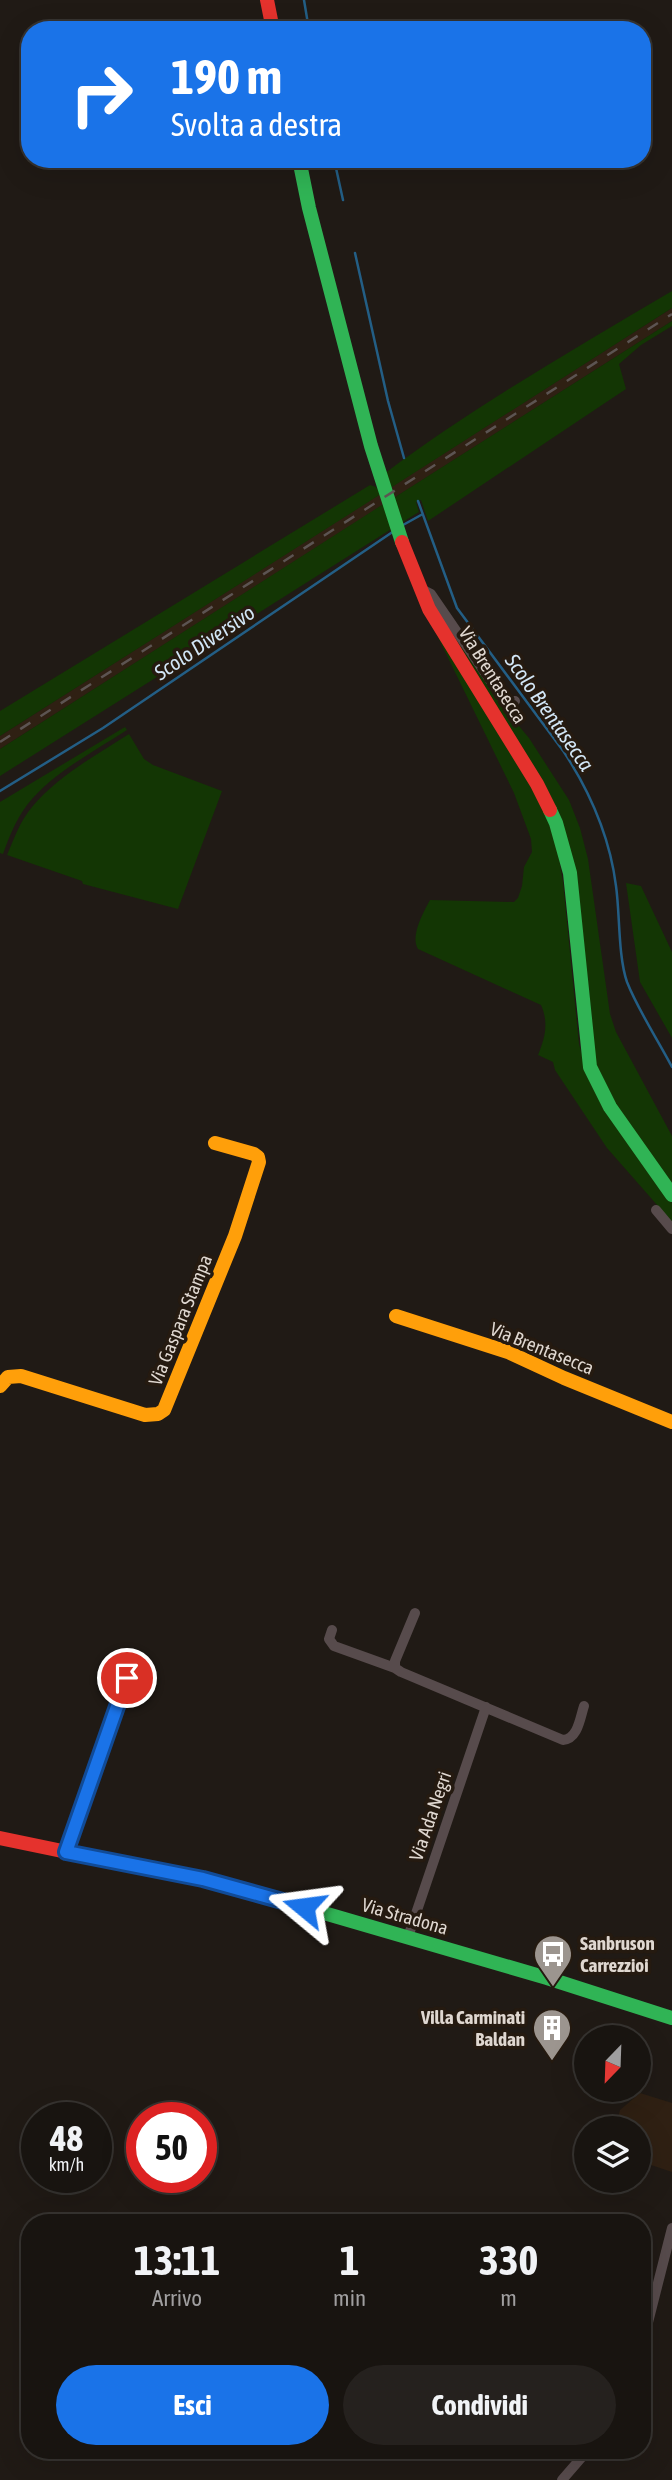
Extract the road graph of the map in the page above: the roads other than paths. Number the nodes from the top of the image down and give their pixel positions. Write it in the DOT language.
graph roads {
  1 [pos="267,0"];
  2 [pos="271,21"];
  3 [pos="301,168"];
  4 [pos="421,589"];
  5 [pos="515,701"];
  6 [pos="215,1143"];
  7 [pos="672,1195"];
  8 [pos="656,1210"];
  9 [pos="672,1228"];
  10 [pos="396,1316"];
  11 [pos="0,1387"];
  12 [pos="672,1422"];
  13 [pos="415,1612"];
  14 [pos="332,1630"];
  15 [pos="396,1668"];
  16 [pos="127,1678"];
  17 [pos="584,1706"];
  18 [pos="486,1707"];
  19 [pos="0,1838"];
  20 [pos="66,1852"];
  21 [pos="408,1937"];
  22 [pos="672,2018"];
  23 [pos="672,2228"];
  24 [pos="651,2311"];
  25 [pos="580,2459"];
  26 [pos="562,2480"];
  1 -- 2 [label="street"];
  3 -- 4 [label="street, Via Brentasecca"];
  4 -- 5 [label="street"];
  4 -- 7 [label="street, Via Brentasecca"];
  6 -- 11 [label="street, Via Gaspara Stampa"];
  8 -- 9 [label="street"];
  10 -- 12 [label="street, Via Brentasecca"];
  13 -- 15 [label="street"];
  14 -- 15 [label="street"];
  15 -- 18 [label="street"];
  16 -- 20 [label="street"];
  17 -- 18 [label="street"];
  18 -- 21 [label="street, Via Ada Negri"];
  19 -- 20 [label="street, Via Stradona"];
  20 -- 21 [label="street, Via Stradona"];
  21 -- 22 [label="street, Via Stradona"];
  23 -- 24 [label="street"];
  25 -- 26 [label="street"];
}
